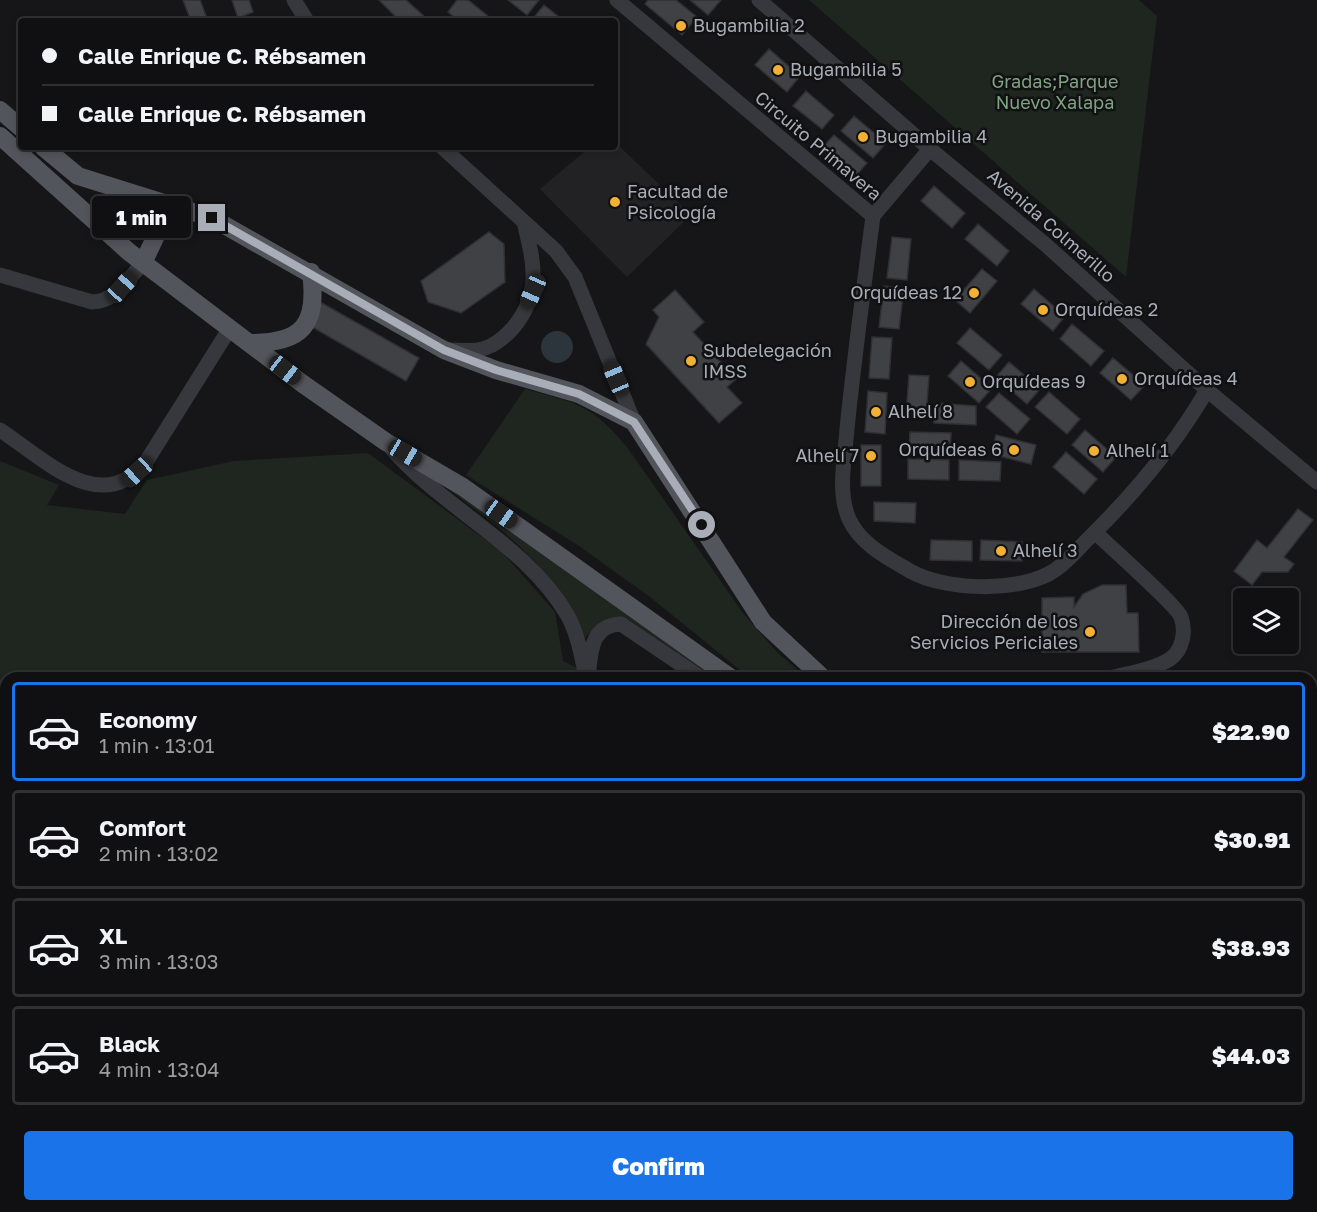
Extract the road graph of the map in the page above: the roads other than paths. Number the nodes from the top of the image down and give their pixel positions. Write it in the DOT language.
graph roads {
  1 [pos="294,0"];
  2 [pos="617,0"];
  3 [pos="759,0"];
  4 [pos="305,18"];
  5 [pos="0,110"];
  6 [pos="18,125"];
  7 [pos="0,136"];
  8 [pos="930,149"];
  9 [pos="47,150"];
  10 [pos="445,150"];
  11 [pos="181,210"];
  12 [pos="873,216"];
  13 [pos="524,222"];
  14 [pos="143,263"];
  15 [pos="311,272"];
  16 [pos="0,275"];
  17 [pos="230,328"];
  18 [pos="250,343"];
  19 [pos="444,350"];
  20 [pos="1207,390"];
  21 [pos="634,422"];
  22 [pos="0,430"];
  23 [pos="386,442"];
  24 [pos="1317,482"];
  25 [pos="1095,532"];
  26 [pos="586,672"];
  27 [pos="588,672"];
  28 [pos="692,672"];
  29 [pos="723,672"];
  30 [pos="817,672"];
  31 [pos="1133,672"];
  1 -- 4 [label="street"];
  2 -- 12 [label="street, Circuito Primavera"];
  3 -- 8 [label="street, Avenida Colmerillo"];
  5 -- 6 [label="main road"];
  7 -- 14 [label="main road"];
  8 -- 12 [label="street"];
  8 -- 20 [label="street, Avenida Colmerillo"];
  9 -- 11 [label="main road"];
  10 -- 13 [label="street"];
  11 -- 14 [label="main road"];
  11 -- 15 [label="main road"];
  12 -- 25 [label="street, Circuito Primavera"];
  13 -- 19 [label="street"];
  13 -- 21 [label="street"];
  14 -- 16 [label="street"];
  14 -- 17 [label="main road"];
  15 -- 18 [label="main road"];
  15 -- 19 [label="main road"];
  17 -- 18 [label="main road"];
  17 -- 22 [label="street"];
  18 -- 23 [label="main road"];
  19 -- 21 [label="main road"];
  20 -- 24 [label="street, Avenida Colmerillo"];
  20 -- 25 [label="street, Circuito Primavera"];
  21 -- 30 [label="main road"];
  23 -- 26 [label="street"];
  23 -- 29 [label="main road"];
  25 -- 31 [label="street"];
  27 -- 28 [label="street"];
}
